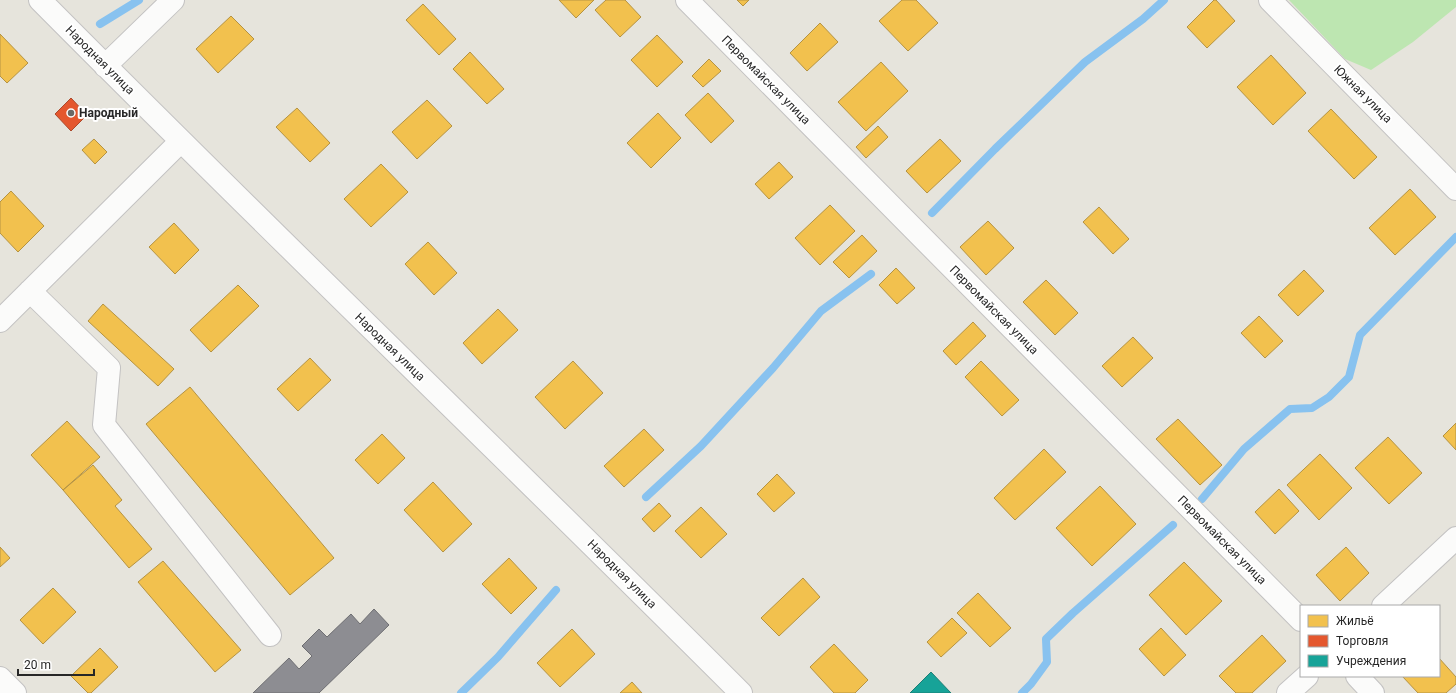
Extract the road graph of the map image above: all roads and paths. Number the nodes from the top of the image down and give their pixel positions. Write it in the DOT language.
graph roads {
  1 [pos="40,0"];
  2 [pos="173,0"];
  3 [pos="687,0"];
  4 [pos="1270,0"];
  5 [pos="105,66"];
  6 [pos="181,141"];
  7 [pos="1456,189"];
  8 [pos="30,291"];
  9 [pos="0,321"];
  10 [pos="1456,538"];
  11 [pos="1384,605"];
  12 [pos="1300,619"];
  13 [pos="270,635"];
  14 [pos="1306,677"];
  15 [pos="1357,677"];
  16 [pos="0,678"];
  17 [pos="15,693"];
  18 [pos="741,693"];
  19 [pos="1288,693"];
  20 [pos="1373,693"];
  1 -- 5 [label="street, Народная улица"];
  2 -- 5 [label="street"];
  3 -- 12 [label="street, Первомайская улица"];
  4 -- 7 [label="street, Южная улица"];
  5 -- 6 [label="street, Народная улица"];
  6 -- 8 [label="street"];
  6 -- 18 [label="street, Народная улица"];
  8 -- 9 [label="street"];
  8 -- 13 [label="street"];
  10 -- 11 [label="street"];
  14 -- 19 [label="street"];
  15 -- 20 [label="street"];
  16 -- 17 [label="street"];
}
